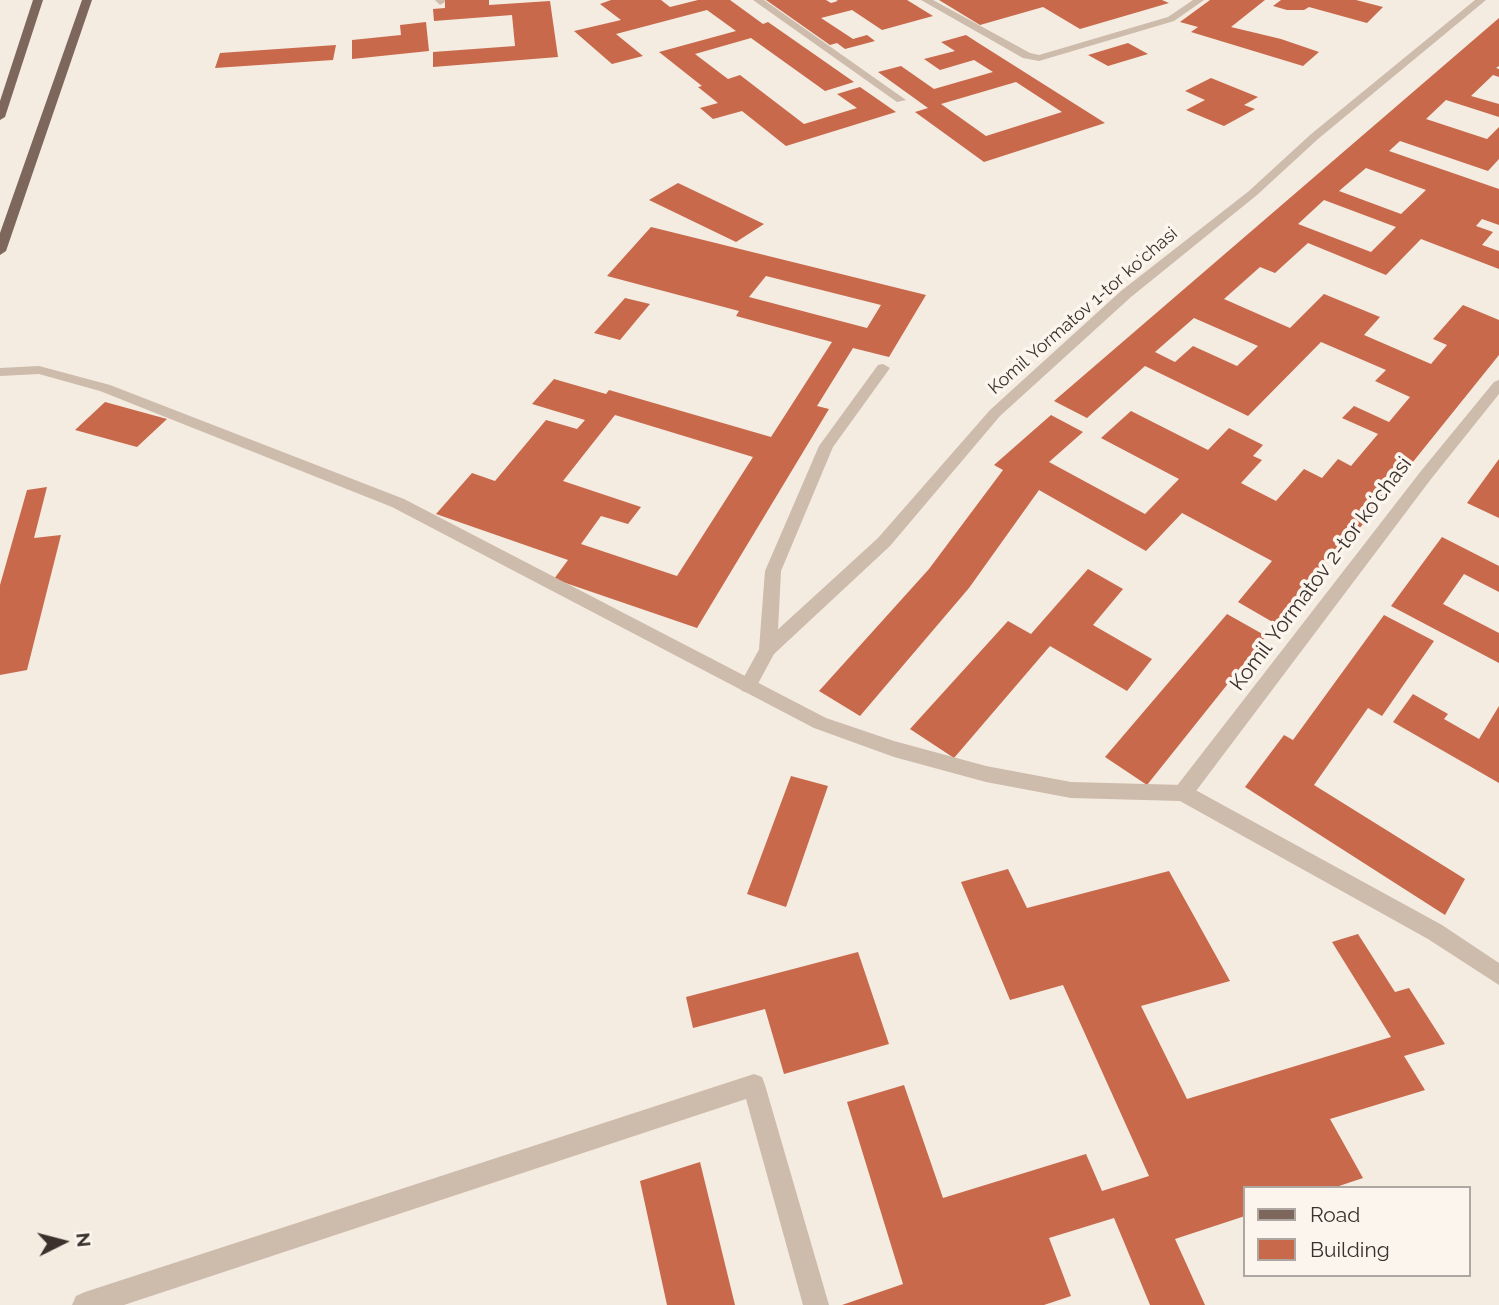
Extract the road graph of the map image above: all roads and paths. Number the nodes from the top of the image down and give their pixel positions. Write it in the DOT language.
graph roads {
  1 [pos="38,0"];
  2 [pos="87,0"];
  3 [pos="758,0"];
  4 [pos="926,0"];
  5 [pos="1199,0"];
  6 [pos="1481,0"];
  7 [pos="4,92"];
  8 [pos="901,100"];
  9 [pos="0,117"];
  10 [pos="0,251"];
  11 [pos="883,368"];
  12 [pos="0,372"];
  13 [pos="1499,385"];
  14 [pos="768,649"];
  15 [pos="748,686"];
  16 [pos="1183,793"];
  17 [pos="1499,975"];
  18 [pos="85,1305"];
  19 [pos="816,1305"];
  1 -- 7 [label="main road"];
  2 -- 10 [label="main road"];
  3 -- 8 [label="street"];
  4 -- 5 [label="street"];
  6 -- 14 [label="street, Komil Yormatov 1-tor koʻchasi"];
  7 -- 9 [label="main road"];
  11 -- 14 [label="street"];
  12 -- 15 [label="street"];
  13 -- 16 [label="street, Komil Yormatov 2-tor koʻchasi"];
  14 -- 15 [label="street, Komil Yormatov 1-tor koʻchasi"];
  15 -- 16 [label="street"];
  16 -- 17 [label="street"];
  18 -- 19 [label="street"];
}
